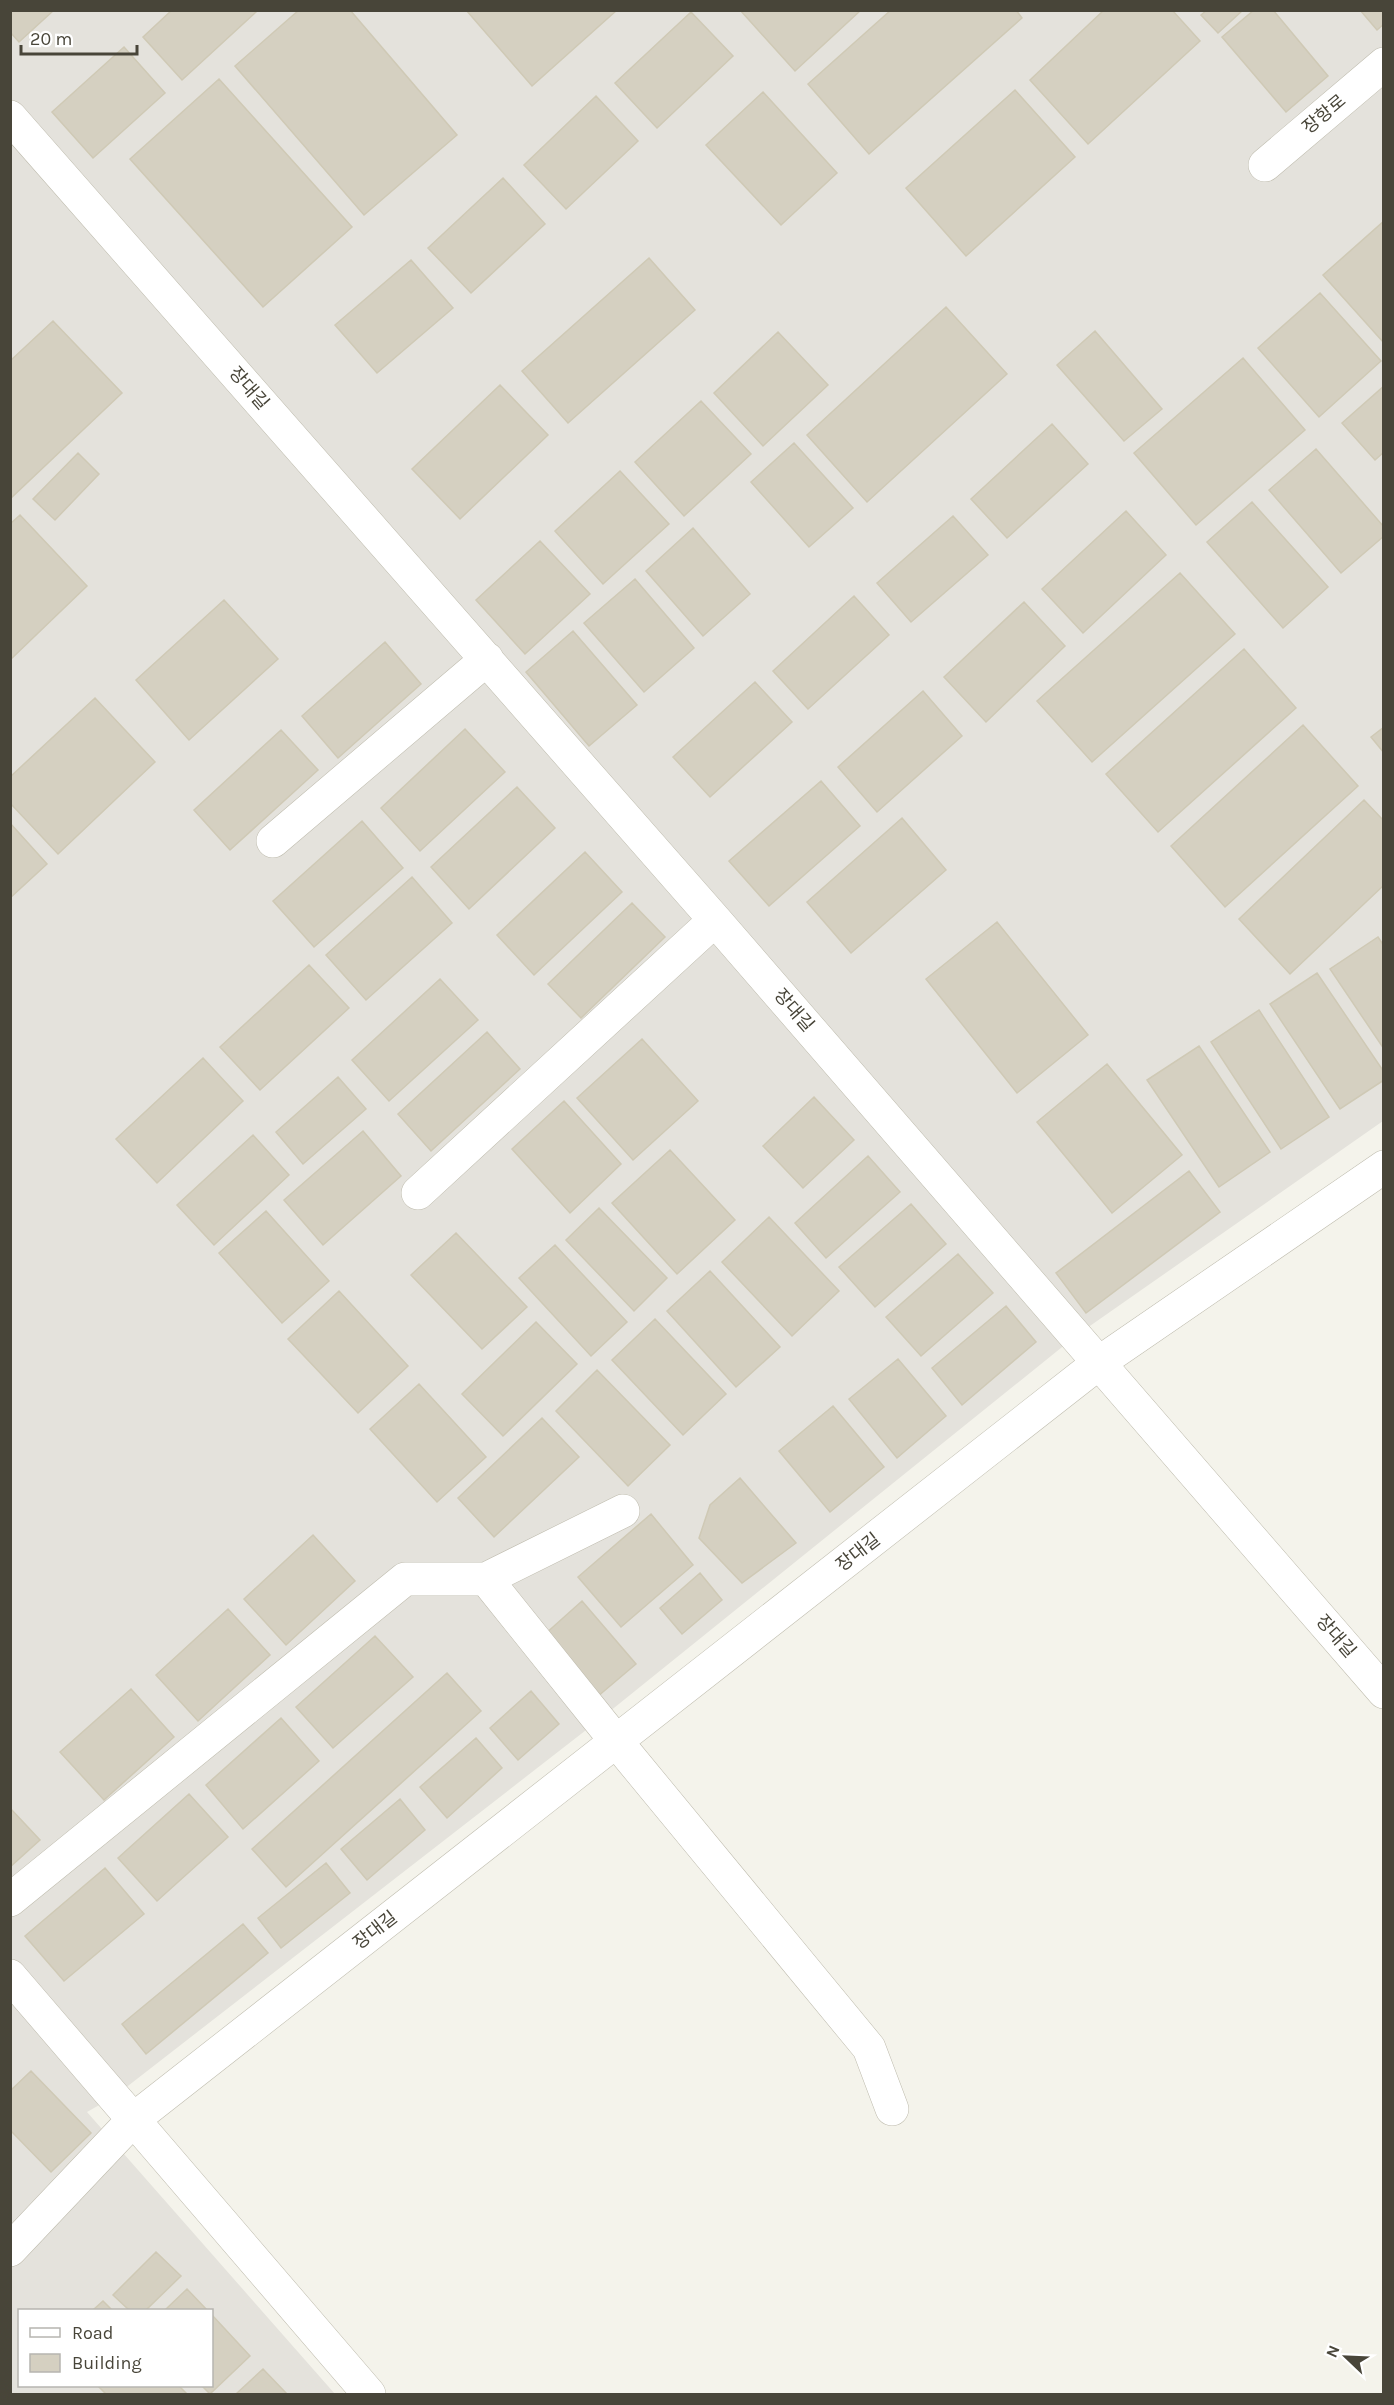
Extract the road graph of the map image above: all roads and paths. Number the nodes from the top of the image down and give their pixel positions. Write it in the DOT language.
graph roads {
  1 [pos="1383,64"];
  2 [pos="10,117"];
  3 [pos="1265,165"];
  4 [pos="487,659"];
  5 [pos="273,841"];
  6 [pos="716,920"];
  7 [pos="1383,1167"];
  8 [pos="418,1193"];
  9 [pos="1100,1362"];
  10 [pos="623,1511"];
  11 [pos="486,1579"];
  12 [pos="1383,1692"];
  13 [pos="616,1742"];
  14 [pos="10,1900"];
  15 [pos="10,1977"];
  16 [pos="892,2109"];
  17 [pos="134,2119"];
  18 [pos="10,2250"];
  19 [pos="369,2394"];
  1 -- 3 [label="street, 장항로"];
  2 -- 4 [label="street, 장대길"];
  4 -- 5 [label="street"];
  4 -- 6 [label="street, 장대길"];
  6 -- 8 [label="street"];
  6 -- 9 [label="street, 장대길"];
  7 -- 9 [label="street, 장대길"];
  9 -- 12 [label="street, 장대길"];
  9 -- 13 [label="street, 장대길"];
  10 -- 11 [label="street"];
  11 -- 13 [label="street"];
  11 -- 14 [label="street"];
  13 -- 16 [label="street"];
  13 -- 17 [label="street, 장대길"];
  15 -- 17 [label="street"];
  17 -- 18 [label="street, 장대길"];
  17 -- 19 [label="street"];
}
